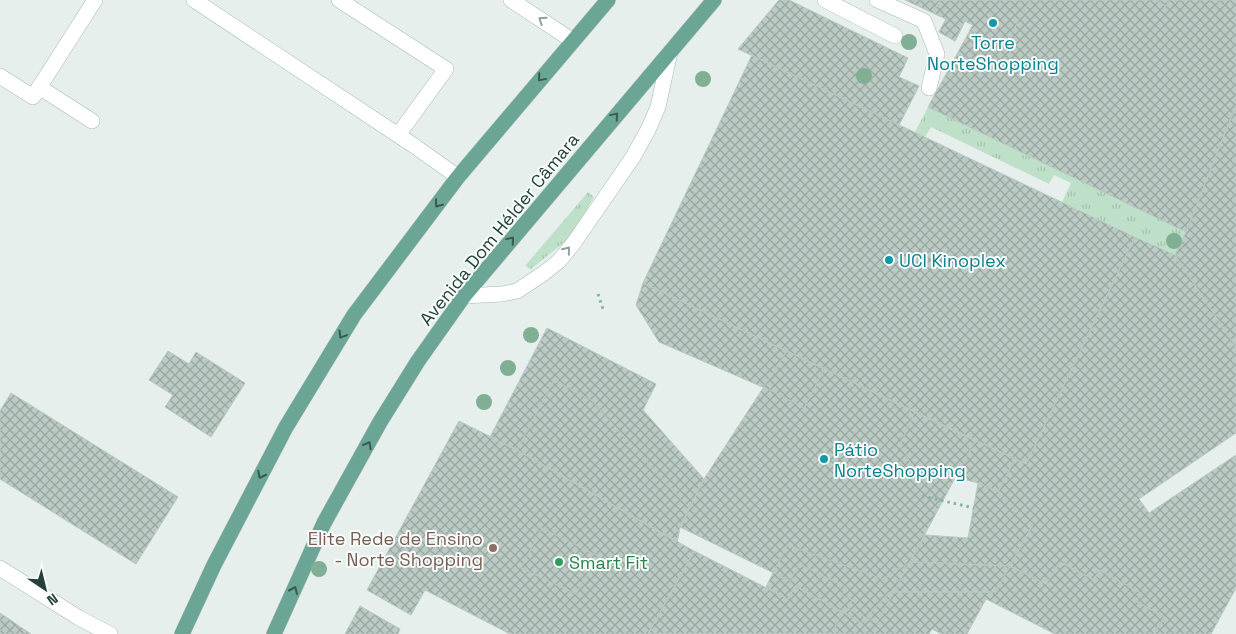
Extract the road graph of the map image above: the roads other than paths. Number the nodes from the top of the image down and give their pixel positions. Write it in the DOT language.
graph roads {
  1 [pos="95,0"];
  2 [pos="194,0"];
  3 [pos="339,0"];
  4 [pos="511,0"];
  5 [pos="608,0"];
  6 [pos="714,0"];
  7 [pos="825,0"];
  8 [pos="877,0"];
  9 [pos="895,36"];
  10 [pos="573,41"];
  11 [pos="670,52"];
  12 [pos="0,76"];
  13 [pos="39,87"];
  14 [pos="929,88"];
  15 [pos="92,121"];
  16 [pos="398,135"];
  17 [pos="458,177"];
  18 [pos="464,296"];
  19 [pos="0,568"];
  20 [pos="110,634"];
  21 [pos="182,634"];
  22 [pos="274,634"];
  1 -- 13 [label="street"];
  2 -- 16 [label="street"];
  3 -- 16 [label="street"];
  10 -- 4 [label="street, one-way"];
  5 -- 10 [label="main road"];
  6 -- 11 [label="main road, Avenida Dom Hélder Câmara"];
  7 -- 9 [label="street"];
  8 -- 14 [label="street"];
  10 -- 17 [label="main road, one-way"];
  18 -- 11 [label="main road, Avenida Dom Hélder Câmara, one-way"];
  18 -- 11 [label="street, one-way"];
  12 -- 13 [label="street"];
  13 -- 15 [label="street"];
  16 -- 17 [label="street"];
  17 -- 21 [label="main road, one-way"];
  22 -- 18 [label="main road, Avenida Dom Hélder Câmara, one-way"];
  19 -- 20 [label="street"];
}
